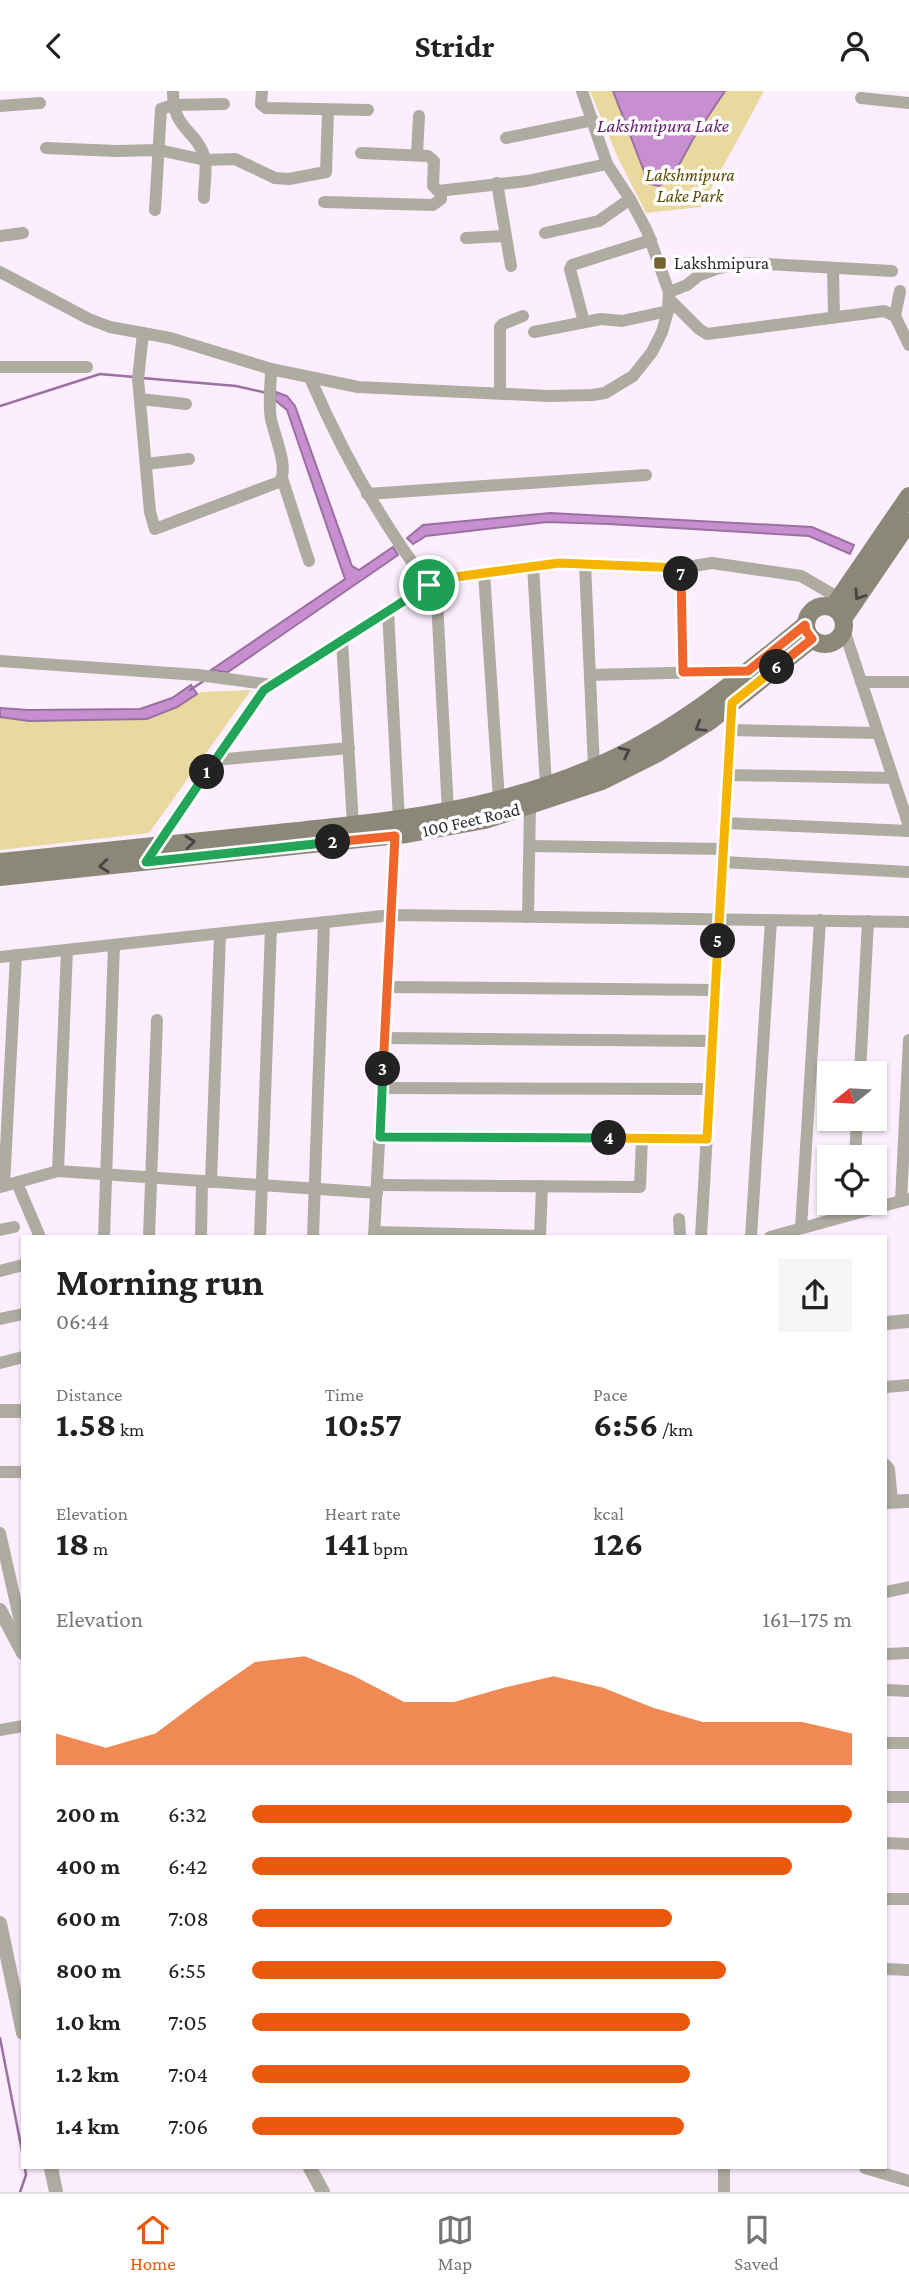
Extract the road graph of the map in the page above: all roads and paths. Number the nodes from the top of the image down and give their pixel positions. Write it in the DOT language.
graph roads {
  1 [pos="262,91"];
  2 [pos="582,91"];
  3 [pos="866,91"];
  4 [pos="173,98"];
  5 [pos="40,103"];
  6 [pos="909,103"];
  7 [pos="224,104"];
  8 [pos="0,106"];
  9 [pos="328,110"];
  10 [pos="368,110"];
  11 [pos="419,116"];
  12 [pos="593,120"];
  13 [pos="506,138"];
  14 [pos="46,148"];
  15 [pos="159,150"];
  16 [pos="361,153"];
  17 [pos="417,155"];
  18 [pos="205,160"];
  19 [pos="607,164"];
  20 [pos="497,183"];
  21 [pos="441,191"];
  22 [pos="204,198"];
  23 [pos="630,199"];
  24 [pos="324,202"];
  25 [pos="155,210"];
  26 [pos="23,233"];
  27 [pos="545,233"];
  28 [pos="0,236"];
  29 [pos="505,236"];
  30 [pos="466,238"];
  31 [pos="651,240"];
  32 [pos="511,266"];
  33 [pos="833,269"];
  34 [pos="892,271"];
  35 [pos="0,272"];
  36 [pos="900,291"];
  37 [pos="669,301"];
  38 [pos="523,316"];
  39 [pos="895,316"];
  40 [pos="834,317"];
  41 [pos="584,322"];
  42 [pos="534,332"];
  43 [pos="143,333"];
  44 [pos="909,345"];
  45 [pos="0,367"];
  46 [pos="86,367"];
  47 [pos="271,369"];
  48 [pos="310,378"];
  49 [pos="500,393"];
  50 [pos="141,399"];
  51 [pos="186,404"];
  52 [pos="189,459"];
  53 [pos="146,464"];
  54 [pos="646,475"];
  55 [pos="282,478"];
  56 [pos="367,494"];
  57 [pos="909,496"];
  58 [pos="903,527"];
  59 [pos="309,561"];
  60 [pos="585,564"];
  61 [pos="533,566"];
  62 [pos="681,568"];
  63 [pos="484,573"];
  64 [pos="433,583"];
  65 [pos="388,611"];
  66 [pos="840,614"];
  67 [pos="808,632"];
  68 [pos="342,641"];
  69 [pos="0,660"];
  70 [pos="748,671"];
  71 [pos="683,672"];
  72 [pos="590,675"];
  73 [pos="861,682"];
  74 [pos="909,682"];
  75 [pos="273,685"];
  76 [pos="732,703"];
  77 [pos="730,730"];
  78 [pos="878,733"];
  79 [pos="349,748"];
  80 [pos="215,760"];
  81 [pos="594,768"];
  82 [pos="727,775"];
  83 [pos="893,778"];
  84 [pos="546,785"];
  85 [pos="499,800"];
  86 [pos="530,806"];
  87 [pos="448,812"];
  88 [pos="725,823"];
  89 [pos="353,825"];
  90 [pos="909,826"];
  91 [pos="397,828"];
  92 [pos="909,831"];
  93 [pos="157,845"];
  94 [pos="530,846"];
  95 [pos="723,855"];
  96 [pos="146,862"];
  97 [pos="0,863"];
  98 [pos="909,872"];
  99 [pos="0,877"];
  100 [pos="391,915"];
  101 [pos="528,917"];
  102 [pos="719,919"];
  103 [pos="771,920"];
  104 [pos="820,921"];
  105 [pos="868,921"];
  106 [pos="324,922"];
  107 [pos="909,922"];
  108 [pos="271,928"];
  109 [pos="220,934"];
  110 [pos="114,945"];
  111 [pos="67,950"];
  112 [pos="16,955"];
  113 [pos="0,957"];
  114 [pos="388,987"];
  115 [pos="715,990"];
  116 [pos="157,1020"];
  117 [pos="385,1038"];
  118 [pos="712,1041"];
  119 [pos="909,1041"];
  120 [pos="861,1061"];
  121 [pos="382,1088"];
  122 [pos="710,1089"];
  123 [pos="380,1137"];
  124 [pos="642,1138"];
  125 [pos="707,1139"];
  126 [pos="58,1171"];
  127 [pos="106,1175"];
  128 [pos="151,1178"];
  129 [pos="207,1182"];
  130 [pos="17,1183"];
  131 [pos="261,1185"];
  132 [pos="2,1186"];
  133 [pos="542,1186"];
  134 [pos="315,1189"];
  135 [pos="377,1189"];
  136 [pos="905,1200"];
  137 [pos="887,1203"];
  138 [pos="834,1215"];
  139 [pos="679,1219"];
  140 [pos="14,1227"];
  141 [pos="802,1228"];
  142 [pos="0,1230"];
  143 [pos="39,1235"];
  144 [pos="104,1235"];
  145 [pos="149,1235"];
  146 [pos="201,1235"];
  147 [pos="260,1235"];
  148 [pos="313,1235"];
  149 [pos="375,1235"];
  150 [pos="540,1235"];
  151 [pos="680,1235"];
  152 [pos="701,1235"];
  153 [pos="751,1235"];
  154 [pos="777,1235"];
  155 [pos="21,1266"];
  156 [pos="0,1271"];
  157 [pos="21,1314"];
  158 [pos="0,1319"];
  159 [pos="909,1321"];
  160 [pos="887,1323"];
  161 [pos="21,1358"];
  162 [pos="0,1363"];
  163 [pos="909,1385"];
  164 [pos="887,1387"];
  165 [pos="21,1411"];
  166 [pos="0,1412"];
  167 [pos="887,1466"];
  168 [pos="0,1472"];
  169 [pos="21,1472"];
  170 [pos="909,1501"];
  171 [pos="889,1502"];
  172 [pos="0,1532"];
  173 [pos="909,1587"];
  174 [pos="887,1592"];
  175 [pos="0,1610"];
  176 [pos="21,1626"];
  177 [pos="21,1649"];
  178 [pos="909,1653"];
  179 [pos="887,1654"];
  180 [pos="887,1690"];
  181 [pos="909,1691"];
  182 [pos="21,1726"];
  183 [pos="0,1730"];
  184 [pos="887,1743"];
  185 [pos="909,1743"];
  186 [pos="887,1797"];
  187 [pos="909,1797"];
  188 [pos="887,1843"];
  189 [pos="909,1843"];
  190 [pos="887,1899"];
  191 [pos="909,1899"];
  192 [pos="0,1923"];
  193 [pos="887,1969"];
  194 [pos="909,1970"];
  195 [pos="21,2023"];
  196 [pos="51,2169"];
  197 [pos="311,2169"];
  198 [pos="724,2169"];
  199 [pos="884,2171"];
  200 [pos="909,2181"];
  201 [pos="56,2192"];
  202 [pos="323,2192"];
  203 [pos="724,2192"];
  1 -- 9 [label="street"];
  2 -- 12 [label="street"];
  3 -- 6 [label="street"];
  4 -- 7 [label="street"];
  4 -- 15 [label="street"];
  4 -- 18 [label="street"];
  5 -- 8 [label="street"];
  9 -- 10 [label="street"];
  9 -- 18 [label="street"];
  11 -- 17 [label="street"];
  12 -- 13 [label="street"];
  12 -- 19 [label="street"];
  14 -- 15 [label="street"];
  15 -- 18 [label="street"];
  15 -- 25 [label="street"];
  16 -- 17 [label="street"];
  17 -- 21 [label="street"];
  18 -- 22 [label="street"];
  19 -- 20 [label="street"];
  19 -- 23 [label="street"];
  20 -- 21 [label="street"];
  20 -- 29 [label="street"];
  21 -- 24 [label="street"];
  23 -- 27 [label="street"];
  23 -- 31 [label="street"];
  26 -- 28 [label="street"];
  29 -- 30 [label="street"];
  29 -- 32 [label="street"];
  31 -- 37 [label="street"];
  31 -- 41 [label="street"];
  33 -- 34 [label="street"];
  33 -- 37 [label="street"];
  33 -- 40 [label="street"];
  35 -- 43 [label="street"];
  36 -- 39 [label="street"];
  37 -- 40 [label="street"];
  37 -- 41 [label="street"];
  37 -- 49 [label="street"];
  38 -- 49 [label="street"];
  39 -- 40 [label="street"];
  39 -- 44 [label="street"];
  41 -- 42 [label="street"];
  43 -- 47 [label="street"];
  43 -- 50 [label="street"];
  45 -- 46 [label="street"];
  47 -- 48 [label="street"];
  47 -- 55 [label="street"];
  48 -- 49 [label="street"];
  48 -- 56 [label="street"];
  50 -- 51 [label="street"];
  50 -- 53 [label="street"];
  52 -- 53 [label="street"];
  53 -- 55 [label="street"];
  54 -- 56 [label="street"];
  55 -- 59 [label="street"];
  56 -- 64 [label="street"];
  57 -- 58 [label="main road, 100 Feet Road"];
  58 -- 66 [label="main road, 100 Feet Road"];
  60 -- 61 [label="street"];
  60 -- 62 [label="street"];
  60 -- 72 [label="street"];
  61 -- 63 [label="street"];
  61 -- 84 [label="street"];
  62 -- 66 [label="street"];
  62 -- 71 [label="street"];
  63 -- 64 [label="street"];
  63 -- 85 [label="street"];
  64 -- 65 [label="street"];
  64 -- 87 [label="street"];
  65 -- 68 [label="street"];
  65 -- 91 [label="street"];
  66 -- 67 [label="main road, 100 Feet Road"];
  66 -- 67 [label="main road, 100 Feet Road"];
  66 -- 73 [label="street"];
  67 -- 70 [label="main road, 100 Feet Road"];
  67 -- 76 [label="main road, 100 Feet Road"];
  68 -- 75 [label="street"];
  68 -- 79 [label="street"];
  69 -- 75 [label="street"];
  70 -- 71 [label="street"];
  81 -- 70 [label="main road, 100 Feet Road, one-way"];
  71 -- 72 [label="street"];
  72 -- 81 [label="street"];
  73 -- 74 [label="street"];
  73 -- 78 [label="street"];
  75 -- 80 [label="street"];
  76 -- 77 [label="street"];
  76 -- 86 [label="main road, 100 Feet Road, one-way"];
  77 -- 78 [label="street"];
  77 -- 82 [label="street"];
  78 -- 83 [label="street"];
  79 -- 80 [label="street"];
  79 -- 89 [label="street"];
  80 -- 93 [label="street"];
  81 -- 84 [label="main road, 100 Feet Road"];
  82 -- 83 [label="street"];
  82 -- 88 [label="street"];
  83 -- 90 [label="street"];
  84 -- 85 [label="main road, 100 Feet Road"];
  85 -- 87 [label="main road, 100 Feet Road"];
  86 -- 91 [label="main road, 100 Feet Road"];
  86 -- 94 [label="street"];
  87 -- 91 [label="main road, 100 Feet Road"];
  88 -- 92 [label="street"];
  88 -- 95 [label="street"];
  89 -- 91 [label="main road, 100 Feet Road"];
  93 -- 89 [label="main road, 100 Feet Road, one-way"];
  91 -- 96 [label="main road, 100 Feet Road"];
  91 -- 100 [label="street"];
  93 -- 96 [label="street"];
  93 -- 97 [label="main road, 100 Feet Road"];
  94 -- 95 [label="street"];
  94 -- 101 [label="street"];
  95 -- 98 [label="street"];
  95 -- 102 [label="street"];
  96 -- 99 [label="main road, 100 Feet Road, one-way"];
  100 -- 101 [label="street"];
  100 -- 106 [label="street"];
  100 -- 114 [label="street"];
  101 -- 102 [label="street"];
  102 -- 103 [label="street"];
  102 -- 115 [label="street"];
  103 -- 104 [label="street"];
  103 -- 153 [label="street"];
  104 -- 105 [label="street"];
  104 -- 141 [label="street"];
  105 -- 107 [label="street"];
  105 -- 120 [label="street"];
  106 -- 108 [label="street"];
  106 -- 134 [label="street"];
  108 -- 109 [label="street"];
  108 -- 131 [label="street"];
  109 -- 110 [label="street"];
  109 -- 129 [label="street"];
  110 -- 111 [label="street"];
  110 -- 127 [label="street"];
  111 -- 112 [label="street"];
  111 -- 126 [label="street"];
  112 -- 113 [label="street"];
  112 -- 132 [label="street"];
  114 -- 115 [label="street"];
  114 -- 117 [label="street"];
  115 -- 118 [label="street"];
  116 -- 128 [label="street"];
  117 -- 118 [label="street"];
  117 -- 121 [label="street"];
  118 -- 122 [label="street"];
  119 -- 136 [label="street"];
  121 -- 122 [label="street"];
  121 -- 123 [label="street"];
  122 -- 125 [label="street"];
  123 -- 124 [label="street"];
  123 -- 135 [label="street"];
  124 -- 125 [label="street"];
  124 -- 133 [label="street"];
  125 -- 152 [label="street"];
  126 -- 127 [label="street"];
  126 -- 130 [label="street"];
  127 -- 128 [label="street"];
  127 -- 144 [label="street"];
  128 -- 129 [label="street"];
  128 -- 145 [label="street"];
  129 -- 131 [label="street"];
  129 -- 146 [label="street"];
  130 -- 132 [label="street"];
  130 -- 143 [label="street"];
  131 -- 134 [label="street"];
  131 -- 147 [label="street"];
  133 -- 135 [label="street"];
  133 -- 150 [label="street"];
  134 -- 135 [label="street"];
  134 -- 148 [label="street"];
  135 -- 149 [label="street"];
  136 -- 137 [label="street"];
  138 -- 141 [label="street"];
  139 -- 151 [label="street"];
  140 -- 142 [label="street"];
  141 -- 154 [label="street"];
  155 -- 156 [label="street"];
  157 -- 158 [label="street"];
  159 -- 160 [label="street"];
  161 -- 162 [label="street"];
  163 -- 164 [label="street"];
  165 -- 166 [label="street"];
  167 -- 171 [label="street"];
  168 -- 169 [label="street"];
  170 -- 171 [label="street"];
  172 -- 176 [label="street"];
  173 -- 174 [label="street"];
  175 -- 177 [label="street"];
  178 -- 179 [label="street"];
  180 -- 181 [label="street"];
  182 -- 183 [label="street"];
  184 -- 185 [label="street"];
  186 -- 187 [label="street"];
  188 -- 189 [label="street"];
  190 -- 191 [label="street"];
  192 -- 195 [label="street"];
  193 -- 194 [label="street"];
  196 -- 201 [label="street"];
  197 -- 202 [label="street"];
  198 -- 203 [label="street"];
  199 -- 200 [label="street"];
}
